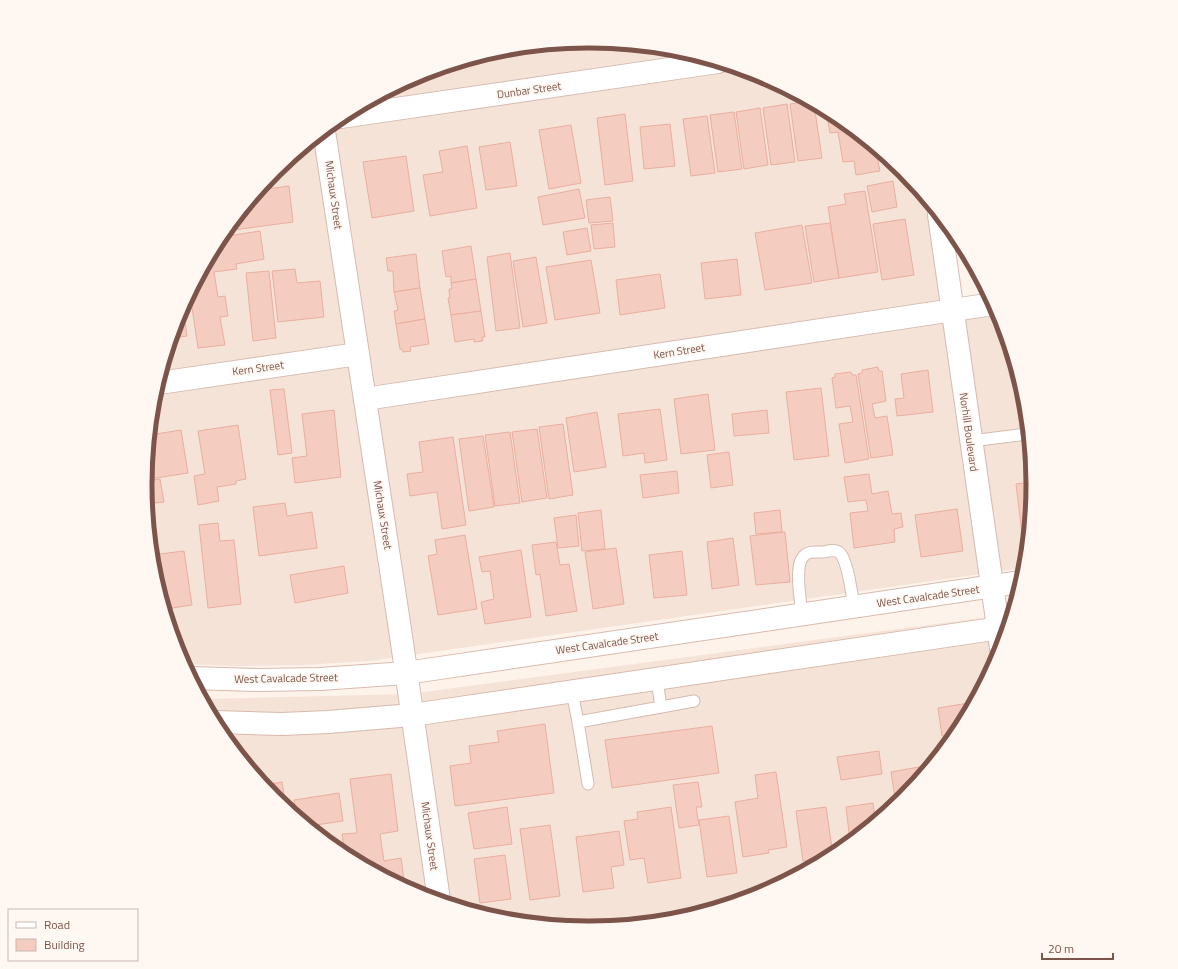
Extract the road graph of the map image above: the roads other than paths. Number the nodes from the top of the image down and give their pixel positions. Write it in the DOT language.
graph roads {
  1 [pos="705,64"];
  2 [pos="358,115"];
  3 [pos="325,137"];
  4 [pos="940,226"];
  5 [pos="986,305"];
  6 [pos="951,310"];
  7 [pos="358,354"];
  8 [pos="165,382"];
  9 [pos="365,399"];
  10 [pos="1023,435"];
  11 [pos="971,441"];
  12 [pos="1014,583"];
  13 [pos="992,586"];
  14 [pos="854,607"];
  15 [pos="802,614"];
  16 [pos="1001,628"];
  17 [pos="998,634"];
  18 [pos="406,673"];
  19 [pos="198,678"];
  20 [pos="657,680"];
  21 [pos="572,692"];
  22 [pos="694,701"];
  23 [pos="660,707"];
  24 [pos="412,715"];
  25 [pos="223,722"];
  26 [pos="578,722"];
  27 [pos="588,784"];
  28 [pos="438,894"];
  1 -- 2 [label="street, Dunbar Street"];
  3 -- 7 [label="street, Michaux Street"];
  4 -- 6 [label="street, Norhill Boulevard"];
  5 -- 6 [label="street, Kern Street"];
  6 -- 9 [label="street, Kern Street"];
  6 -- 11 [label="street, Norhill Boulevard"];
  7 -- 8 [label="street, Kern Street"];
  7 -- 9 [label="street, Michaux Street"];
  9 -- 18 [label="street, Michaux Street"];
  10 -- 11 [label="lane"];
  11 -- 13 [label="street, Norhill Boulevard"];
  12 -- 13 [label="street, West Cavalcade Street"];
  13 -- 14 [label="street, West Cavalcade Street"];
  13 -- 16 [label="street, Norhill Boulevard"];
  14 -- 15 [label="street, West Cavalcade Street"];
  14 -- 15 [label="lane"];
  15 -- 18 [label="street, West Cavalcade Street"];
  17 -- 20 [label="street"];
  18 -- 19 [label="street, West Cavalcade Street"];
  18 -- 24 [label="street, Michaux Street"];
  20 -- 21 [label="street"];
  20 -- 23 [label="lane"];
  21 -- 24 [label="street"];
  21 -- 26 [label="lane"];
  22 -- 23 [label="lane"];
  23 -- 26 [label="lane"];
  24 -- 25 [label="street"];
  24 -- 28 [label="street, Michaux Street"];
  26 -- 27 [label="lane"];
}
